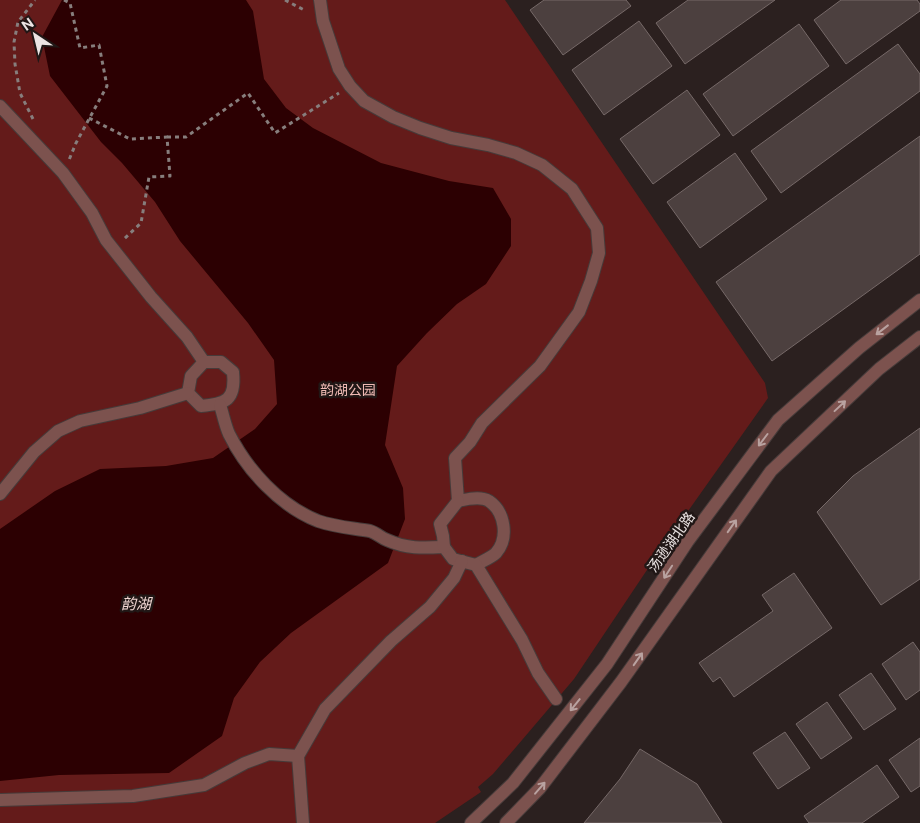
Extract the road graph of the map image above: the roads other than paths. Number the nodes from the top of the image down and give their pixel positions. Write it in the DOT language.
graph roads {
  1 [pos="320,0"];
  2 [pos="0,106"];
  3 [pos="920,300"];
  4 [pos="920,337"];
  5 [pos="204,362"];
  6 [pos="188,392"];
  7 [pos="220,405"];
  8 [pos="0,494"];
  9 [pos="458,501"];
  10 [pos="444,547"];
  11 [pos="462,561"];
  12 [pos="476,565"];
  13 [pos="556,699"];
  14 [pos="298,756"];
  15 [pos="0,800"];
  16 [pos="303,823"];
  17 [pos="471,823"];
  18 [pos="506,823"];
  1 -- 9 [label="street"];
  2 -- 5 [label="street"];
  3 -- 17 [label="street, 汤逊湖北路, one-way"];
  18 -- 4 [label="street, one-way"];
  5 -- 6 [label="street"];
  5 -- 7 [label="street"];
  6 -- 7 [label="street"];
  6 -- 8 [label="street"];
  7 -- 10 [label="street"];
  9 -- 10 [label="street"];
  9 -- 12 [label="street"];
  10 -- 11 [label="street"];
  11 -- 12 [label="street"];
  11 -- 14 [label="street"];
  12 -- 13 [label="street"];
  14 -- 15 [label="street"];
  14 -- 16 [label="street"];
}
